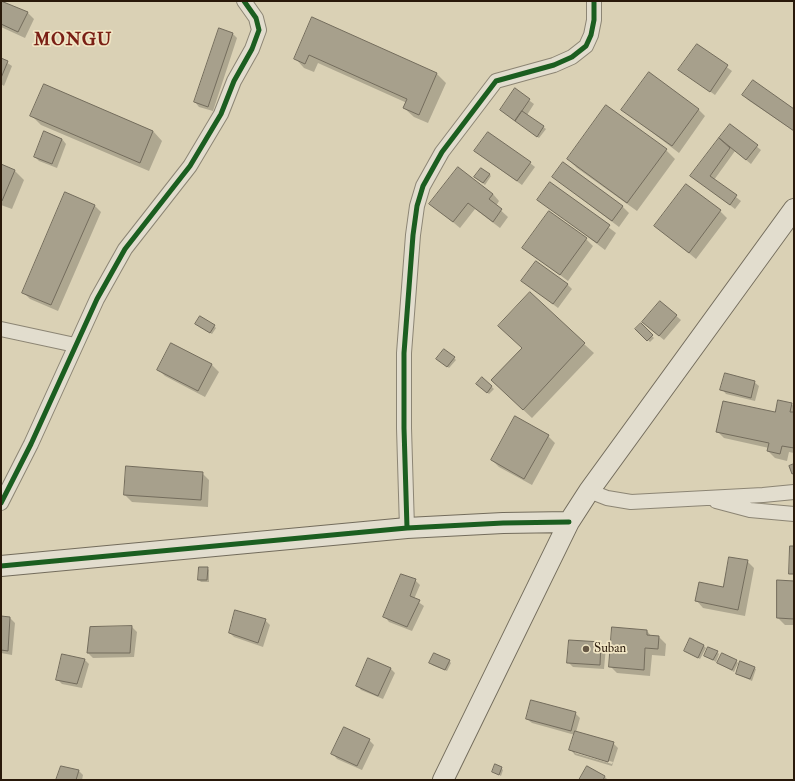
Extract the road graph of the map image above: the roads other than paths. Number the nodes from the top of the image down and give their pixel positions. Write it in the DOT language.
graph roads {
  1 [pos="244,1"];
  2 [pos="594,1"];
  3 [pos="794,209"];
  4 [pos="1,329"];
  5 [pos="75,345"];
  6 [pos="589,490"];
  7 [pos="794,492"];
  8 [pos="708,498"];
  9 [pos="1,503"];
  10 [pos="794,514"];
  11 [pos="569,522"];
  12 [pos="407,528"];
  13 [pos="1,566"];
  14 [pos="443,780"];
  1 -- 5 [label="street"];
  2 -- 12 [label="street"];
  3 -- 6 [label="main road"];
  4 -- 5 [label="street"];
  5 -- 9 [label="street"];
  6 -- 8 [label="street"];
  6 -- 11 [label="main road"];
  7 -- 8 [label="street"];
  8 -- 10 [label="street"];
  11 -- 12 [label="main road"];
  11 -- 14 [label="main road"];
  12 -- 13 [label="main road"];
}
